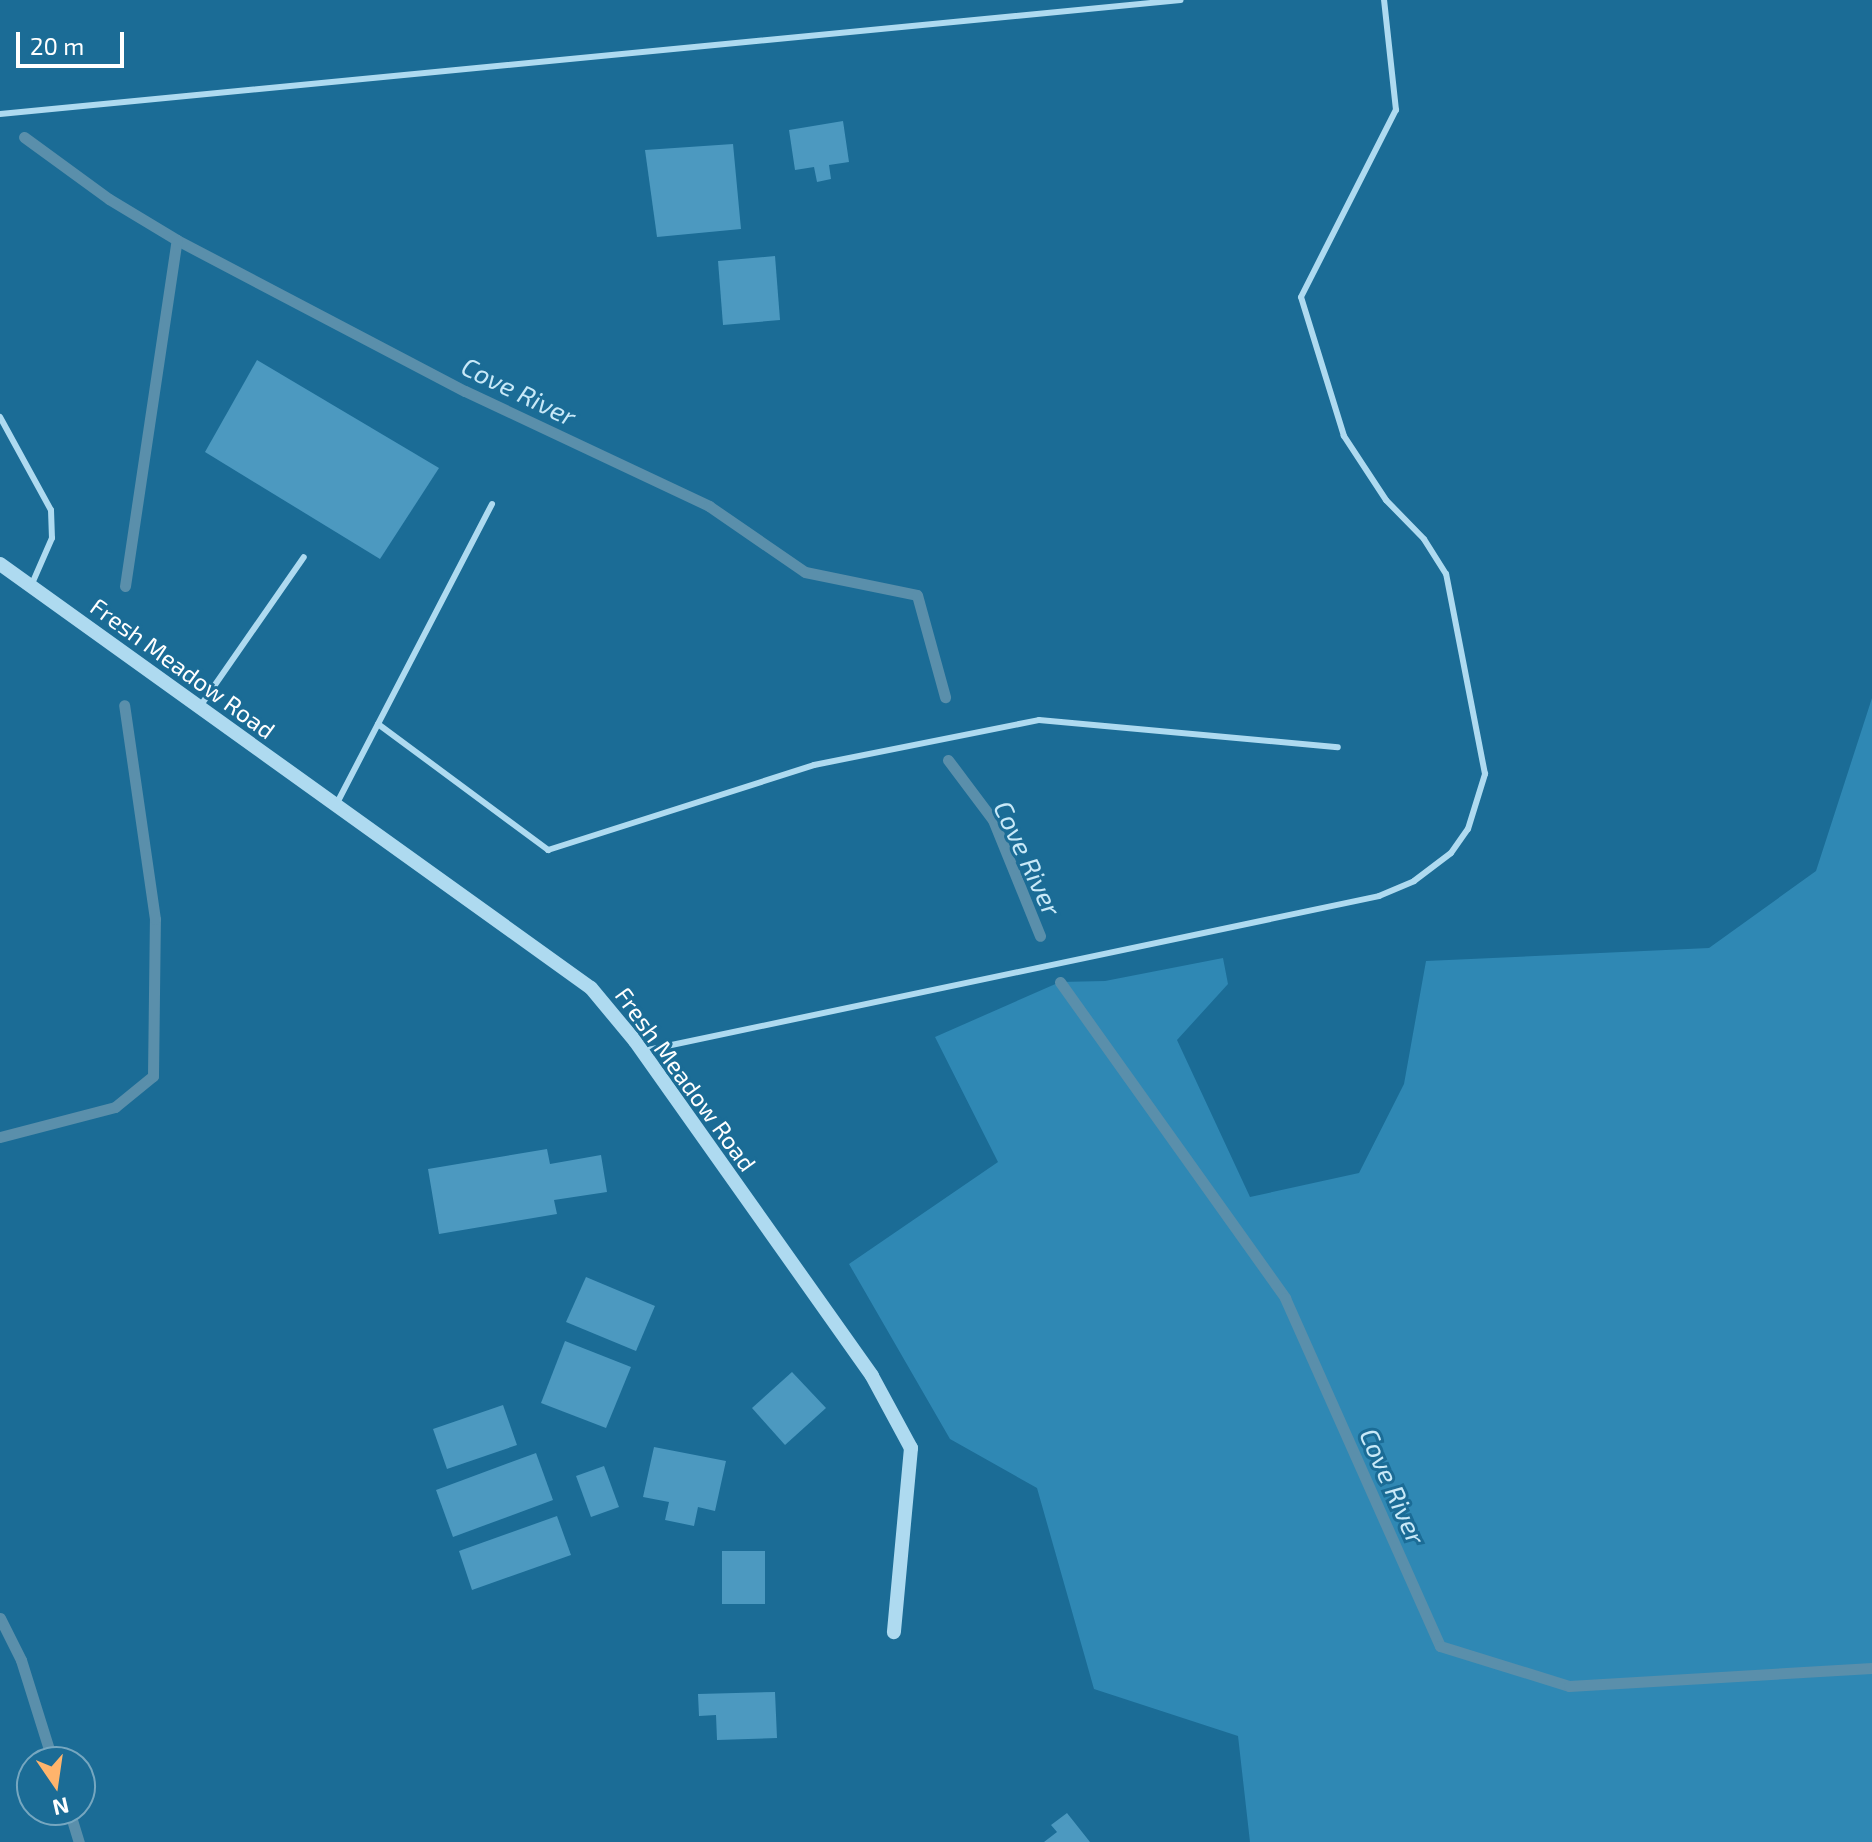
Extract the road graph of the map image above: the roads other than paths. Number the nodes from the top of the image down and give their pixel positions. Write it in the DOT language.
graph roads {
  1 [pos="1181,0"];
  2 [pos="1384,0"];
  3 [pos="0,114"];
  4 [pos="0,417"];
  5 [pos="492,504"];
  6 [pos="304,557"];
  7 [pos="0,564"];
  8 [pos="31,586"];
  9 [pos="199,707"];
  10 [pos="378,724"];
  11 [pos="1338,747"];
  12 [pos="336,805"];
  13 [pos="643,1051"];
  14 [pos="894,1632"];
  1 -- 3 [label="lane"];
  2 -- 13 [label="lane"];
  4 -- 8 [label="lane"];
  5 -- 10 [label="lane"];
  6 -- 9 [label="lane"];
  7 -- 8 [label="street, Fresh Meadow Road"];
  8 -- 9 [label="street, Fresh Meadow Road"];
  9 -- 12 [label="street, Fresh Meadow Road"];
  10 -- 11 [label="lane"];
  10 -- 12 [label="lane"];
  12 -- 13 [label="street, Fresh Meadow Road"];
  13 -- 14 [label="street, Fresh Meadow Road"];
}
